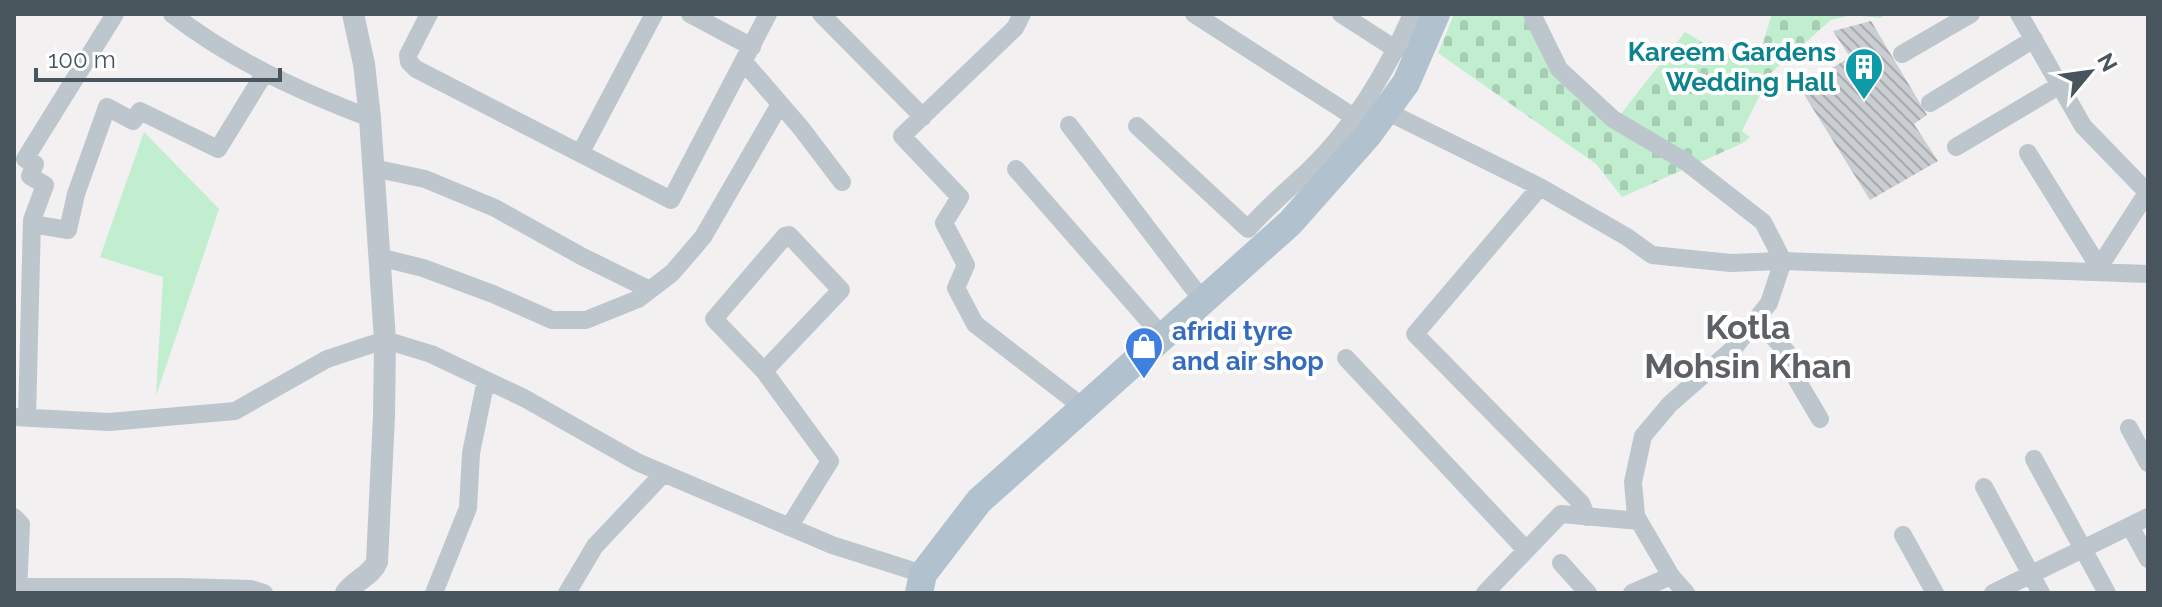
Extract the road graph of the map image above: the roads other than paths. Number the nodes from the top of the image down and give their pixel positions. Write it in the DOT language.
graph roads {
  1 [pos="115,14"];
  2 [pos="172,14"];
  3 [pos="353,14"];
  4 [pos="429,14"];
  5 [pos="654,14"];
  6 [pos="690,14"];
  7 [pos="768,14"];
  8 [pos="821,14"];
  9 [pos="1022,14"];
  10 [pos="1194,14"];
  11 [pos="1341,14"];
  12 [pos="1412,14"];
  13 [pos="1436,14"];
  14 [pos="1532,14"];
  15 [pos="1971,14"];
  16 [pos="2019,14"];
  17 [pos="2034,39"];
  18 [pos="1397,50"];
  19 [pos="748,54"];
  20 [pos="1902,54"];
  21 [pos="264,74"];
  22 [pos="2060,85"];
  23 [pos="1930,103"];
  24 [pos="780,104"];
  25 [pos="1386,111"];
  26 [pos="923,117"];
  27 [pos="1354,117"];
  28 [pos="370,118"];
  29 [pos="1069,125"];
  30 [pos="1137,126"];
  31 [pos="1956,147"];
  32 [pos="581,152"];
  33 [pos="2028,153"];
  34 [pos="373,168"];
  35 [pos="1016,169"];
  36 [pos="842,182"];
  37 [pos="1540,187"];
  38 [pos="2148,192"];
  39 [pos="32,224"];
  40 [pos="379,257"];
  41 [pos="1783,261"];
  42 [pos="2098,270"];
  43 [pos="2148,274"];
  44 [pos="650,290"];
  45 [pos="1203,301"];
  46 [pos="1757,319"];
  47 [pos="1163,337"];
  48 [pos="385,340"];
  49 [pos="1346,358"];
  50 [pos="764,371"];
  51 [pos="486,380"];
  52 [pos="1084,408"];
  53 [pos="20,418"];
  54 [pos="1820,419"];
  55 [pos="2129,428"];
  56 [pos="2034,459"];
  57 [pos="2148,463"];
  58 [pos="663,474"];
  59 [pos="1984,487"];
  60 [pos="14,517"];
  61 [pos="1587,517"];
  62 [pos="2148,517"];
  63 [pos="1639,521"];
  64 [pos="2130,526"];
  65 [pos="789,527"];
  66 [pos="1903,535"];
  67 [pos="2083,549"];
  68 [pos="1526,550"];
  69 [pos="2148,559"];
  70 [pos="1561,563"];
  71 [pos="2031,575"];
  72 [pos="1671,576"];
  73 [pos="921,583"];
  74 [pos="17,589"];
  75 [pos="81,590"];
  76 [pos="354,591"];
  77 [pos="436,592"];
  78 [pos="264,593"];
  79 [pos="567,593"];
  80 [pos="1485,593"];
  81 [pos="1588,593"];
  82 [pos="1632,593"];
  83 [pos="1686,593"];
  84 [pos="1935,593"];
  85 [pos="1993,593"];
  86 [pos="2041,593"];
  87 [pos="2107,593"];
  1 -- 39 [label="street"];
  2 -- 21 [label="street"];
  3 -- 28 [label="street"];
  4 -- 32 [label="street"];
  5 -- 32 [label="street"];
  6 -- 19 [label="street"];
  7 -- 19 [label="street"];
  8 -- 26 [label="street"];
  9 -- 26 [label="street"];
  10 -- 27 [label="street"];
  11 -- 18 [label="street"];
  12 -- 18 [label="street"];
  13 -- 25 [label="main road"];
  14 -- 41 [label="street"];
  15 -- 20 [label="street"];
  16 -- 17 [label="street"];
  17 -- 22 [label="street"];
  17 -- 23 [label="street"];
  18 -- 27 [label="street"];
  19 -- 24 [label="street"];
  19 -- 32 [label="street"];
  21 -- 28 [label="street"];
  21 -- 39 [label="street"];
  22 -- 31 [label="street"];
  22 -- 38 [label="street"];
  24 -- 36 [label="street"];
  24 -- 44 [label="street"];
  25 -- 37 [label="street"];
  25 -- 45 [label="main road"];
  26 -- 52 [label="street"];
  27 -- 30 [label="street"];
  28 -- 34 [label="street"];
  29 -- 45 [label="street"];
  33 -- 42 [label="street"];
  34 -- 40 [label="street"];
  34 -- 44 [label="street"];
  35 -- 47 [label="street"];
  37 -- 41 [label="street"];
  37 -- 61 [label="street"];
  38 -- 42 [label="street"];
  39 -- 53 [label="street"];
  40 -- 44 [label="street"];
  40 -- 48 [label="street"];
  41 -- 42 [label="street"];
  41 -- 46 [label="street"];
  42 -- 43 [label="street"];
  45 -- 47 [label="main road"];
  46 -- 54 [label="street"];
  46 -- 63 [label="street"];
  47 -- 52 [label="main road"];
  48 -- 51 [label="street"];
  48 -- 53 [label="street"];
  48 -- 76 [label="street"];
  49 -- 68 [label="street"];
  50 -- 50 [label="street"];
  50 -- 65 [label="street"];
  51 -- 58 [label="street"];
  51 -- 77 [label="street"];
  52 -- 73 [label="main road"];
  55 -- 57 [label="street"];
  56 -- 67 [label="street"];
  58 -- 65 [label="street"];
  58 -- 79 [label="street"];
  59 -- 71 [label="street"];
  60 -- 74 [label="street"];
  61 -- 63 [label="street"];
  61 -- 68 [label="street"];
  62 -- 64 [label="street"];
  63 -- 72 [label="street"];
  64 -- 67 [label="street"];
  64 -- 69 [label="street"];
  65 -- 73 [label="street"];
  66 -- 84 [label="street"];
  67 -- 71 [label="street"];
  67 -- 87 [label="street"];
  68 -- 80 [label="street"];
  70 -- 81 [label="street"];
  71 -- 85 [label="street"];
  71 -- 86 [label="street"];
  72 -- 82 [label="street"];
  72 -- 83 [label="street"];
  74 -- 75 [label="street"];
  75 -- 78 [label="street"];
}
